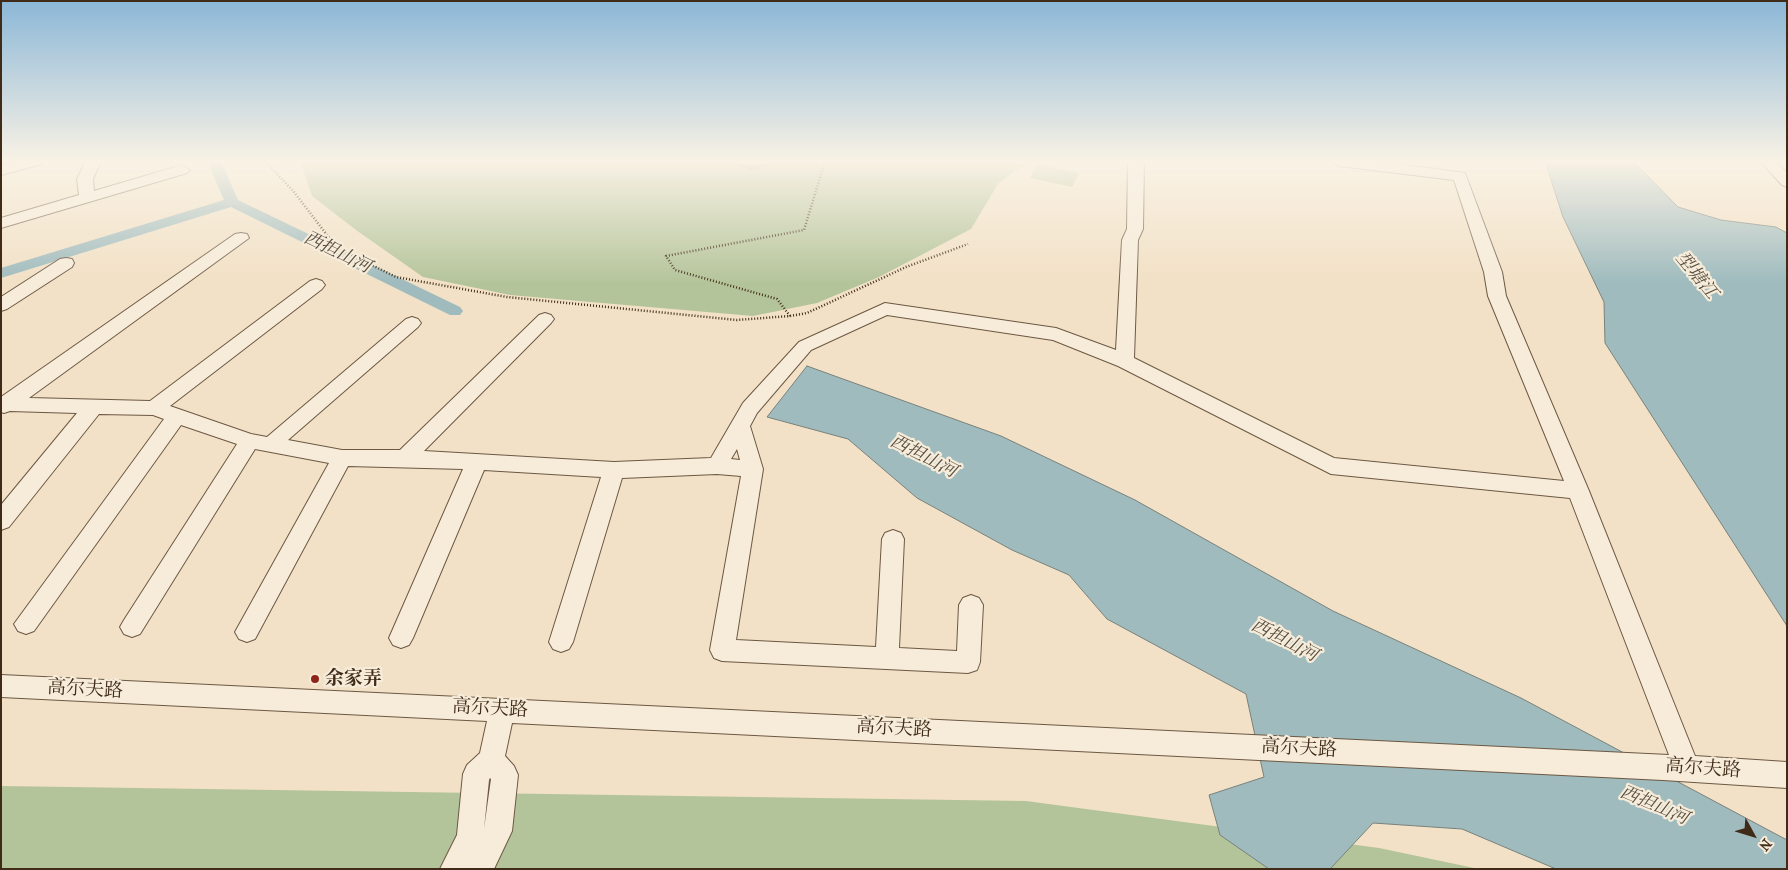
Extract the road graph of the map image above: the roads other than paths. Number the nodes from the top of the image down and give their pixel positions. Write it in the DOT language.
graph roads {
  1 [pos="75,202"];
  2 [pos="1135,202"];
  3 [pos="1469,202"];
  4 [pos="1,223"];
  5 [pos="241,238"];
  6 [pos="66,263"];
  7 [pos="316,285"];
  8 [pos="1,305"];
  9 [pos="544,319"];
  10 [pos="412,324"];
  11 [pos="1125,360"];
  12 [pos="3,406"];
  13 [pos="94,406"];
  14 [pos="154,408"];
  15 [pos="177,416"];
  16 [pos="740,426"];
  17 [pos="260,443"];
  18 [pos="342,458"];
  19 [pos="405,458"];
  20 [pos="476,464"];
  21 [pos="717,466"];
  22 [pos="753,469"];
  23 [pos="614,470"];
  24 [pos="1578,491"];
  25 [pos="1,521"];
  26 [pos="893,539"];
  27 [pos="972,605"];
  28 [pos="26,624"];
  29 [pos="132,627"];
  30 [pos="247,632"];
  31 [pos="401,638"];
  32 [pos="561,642"];
  33 [pos="887,659"];
  34 [pos="1,686"];
  35 [pos="502,710"];
  36 [pos="491,760"];
  37 [pos="1675,767"];
  38 [pos="1787,775"];
  39 [pos="454,869"];
  40 [pos="479,869"];
  1 -- 4 [label="street"];
  2 -- 11 [label="street"];
  3 -- 24 [label="street"];
  5 -- 12 [label="street"];
  6 -- 8 [label="street"];
  7 -- 14 [label="street"];
  9 -- 19 [label="street"];
  10 -- 17 [label="street"];
  11 -- 16 [label="street"];
  11 -- 24 [label="street"];
  12 -- 13 [label="street"];
  13 -- 14 [label="street"];
  13 -- 25 [label="street"];
  14 -- 15 [label="street"];
  15 -- 17 [label="street"];
  15 -- 28 [label="street"];
  16 -- 21 [label="street"];
  16 -- 22 [label="street"];
  17 -- 18 [label="street"];
  17 -- 29 [label="street"];
  18 -- 19 [label="street"];
  18 -- 30 [label="street"];
  19 -- 20 [label="street"];
  20 -- 23 [label="street"];
  20 -- 31 [label="street"];
  21 -- 22 [label="street"];
  21 -- 23 [label="street"];
  22 -- 33 [label="street"];
  23 -- 32 [label="street"];
  24 -- 37 [label="street"];
  26 -- 33 [label="street"];
  27 -- 33 [label="street"];
  34 -- 35 [label="street, 高尔夫路"];
  35 -- 36 [label="street"];
  35 -- 37 [label="street, 高尔夫路"];
  36 -- 39 [label="street"];
  36 -- 40 [label="street"];
  37 -- 38 [label="street, 高尔夫路"];
}
